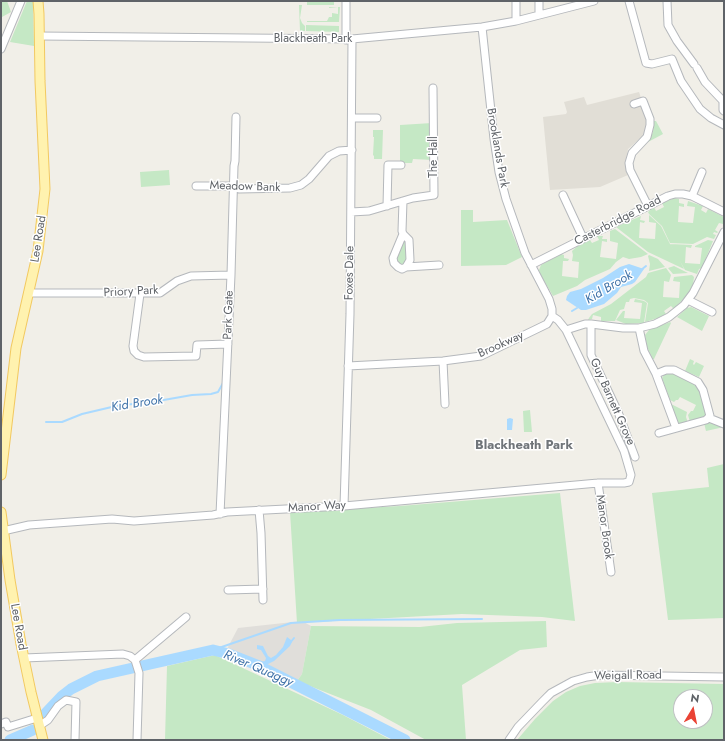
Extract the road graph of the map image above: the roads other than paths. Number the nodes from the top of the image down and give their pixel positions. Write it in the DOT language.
graph roads {
  1 [pos="21,1"];
  2 [pos="38,1"];
  3 [pos="346,1"];
  4 [pos="516,1"];
  5 [pos="539,1"];
  6 [pos="594,1"];
  7 [pos="629,1"];
  8 [pos="667,1"];
  9 [pos="583,2"];
  10 [pos="539,15"];
  11 [pos="516,21"];
  12 [pos="482,27"];
  13 [pos="39,36"];
  14 [pos="349,40"];
  15 [pos="1,49"];
  16 [pos="433,88"];
  17 [pos="634,104"];
  18 [pos="724,111"];
  19 [pos="236,117"];
  20 [pos="352,118"];
  21 [pos="377,118"];
  22 [pos="724,125"];
  23 [pos="352,150"];
  24 [pos="401,165"];
  25 [pos="702,172"];
  26 [pos="196,186"];
  27 [pos="233,187"];
  28 [pos="563,195"];
  29 [pos="692,196"];
  30 [pos="403,201"];
  31 [pos="387,206"];
  32 [pos="648,206"];
  33 [pos="351,212"];
  34 [pos="724,212"];
  35 [pos="724,232"];
  36 [pos="403,234"];
  37 [pos="583,238"];
  38 [pos="439,265"];
  39 [pos="531,265"];
  40 [pos="406,267"];
  41 [pos="231,275"];
  42 [pos="28,294"];
  43 [pos="140,294"];
  44 [pos="688,300"];
  45 [pos="712,312"];
  46 [pos="552,316"];
  47 [pos="591,324"];
  48 [pos="639,328"];
  49 [pos="566,330"];
  50 [pos="228,344"];
  51 [pos="443,361"];
  52 [pos="348,366"];
  53 [pos="656,374"];
  54 [pos="446,404"];
  55 [pos="709,418"];
  56 [pos="724,424"];
  57 [pos="676,428"];
  58 [pos="659,433"];
  59 [pos="635,457"];
  60 [pos="1,475"];
  61 [pos="598,483"];
  62 [pos="344,506"];
  63 [pos="259,510"];
  64 [pos="1,512"];
  65 [pos="220,514"];
  66 [pos="3,531"];
  67 [pos="610,572"];
  68 [pos="262,589"];
  69 [pos="228,590"];
  70 [pos="263,600"];
  71 [pos="186,617"];
  72 [pos="24,658"];
  73 [pos="135,660"];
  74 [pos="724,677"];
  75 [pos="38,720"];
  76 [pos="1,724"];
  77 [pos="43,740"];
  78 [pos="75,740"];
  79 [pos="137,740"];
  80 [pos="509,740"];
  1 -- 15 [label="street"];
  2 -- 13 [label="main road, Lee Road"];
  3 -- 14 [label="street, Foxes Dale"];
  4 -- 11 [label="street"];
  5 -- 10 [label="street"];
  6 -- 9 [label="street, Blackheath Park"];
  7 -- 22 [label="street"];
  8 -- 18 [label="street"];
  9 -- 10 [label="street, Blackheath Park"];
  10 -- 11 [label="street, Blackheath Park"];
  11 -- 12 [label="street, Blackheath Park"];
  12 -- 14 [label="street, Blackheath Park"];
  12 -- 39 [label="street, Brooklands Park"];
  13 -- 14 [label="street, Blackheath Park"];
  13 -- 42 [label="main road, Lee Road"];
  14 -- 20 [label="street, Foxes Dale"];
  16 -- 30 [label="street, The Hall"];
  17 -- 32 [label="street"];
  19 -- 27 [label="street, Park Gate"];
  20 -- 21 [label="street"];
  20 -- 23 [label="street, Foxes Dale"];
  23 -- 27 [label="street, Meadow Bank"];
  23 -- 33 [label="street, Foxes Dale"];
  24 -- 31 [label="street"];
  25 -- 29 [label="street"];
  26 -- 27 [label="street, Meadow Bank"];
  27 -- 41 [label="street, Park Gate"];
  28 -- 37 [label="street"];
  29 -- 32 [label="street, Casterbridge Road"];
  29 -- 34 [label="street, Casterbridge Road"];
  30 -- 31 [label="street, The Hall"];
  30 -- 36 [label="street"];
  31 -- 33 [label="street, The Hall"];
  32 -- 37 [label="street, Casterbridge Road"];
  33 -- 52 [label="street, Foxes Dale"];
  35 -- 44 [label="street"];
  36 -- 40 [label="street"];
  36 -- 40 [label="street"];
  37 -- 39 [label="street, Casterbridge Road"];
  38 -- 40 [label="street"];
  39 -- 46 [label="street, Brooklands Park"];
  41 -- 43 [label="street, Priory Park"];
  41 -- 50 [label="street, Park Gate"];
  42 -- 43 [label="street, Priory Park"];
  42 -- 60 [label="main road, Lee Road"];
  43 -- 50 [label="street"];
  44 -- 45 [label="street"];
  44 -- 48 [label="street"];
  46 -- 49 [label="street"];
  46 -- 51 [label="street, Brookway"];
  47 -- 48 [label="street"];
  47 -- 49 [label="street"];
  47 -- 59 [label="street, Guy Barnett Grove"];
  48 -- 53 [label="street"];
  49 -- 61 [label="street, Manor Way"];
  50 -- 65 [label="street, Park Gate"];
  51 -- 52 [label="street, Brookway"];
  51 -- 54 [label="street"];
  52 -- 62 [label="street, Foxes Dale"];
  53 -- 55 [label="street"];
  53 -- 57 [label="street"];
  55 -- 56 [label="street"];
  55 -- 57 [label="street"];
  57 -- 58 [label="street"];
  61 -- 62 [label="street, Manor Way"];
  61 -- 67 [label="street, Manor Brook"];
  62 -- 63 [label="street, Manor Way"];
  63 -- 65 [label="street, Manor Way"];
  63 -- 68 [label="street"];
  64 -- 66 [label="main road, Lee Road"];
  65 -- 66 [label="street, Manor Way"];
  66 -- 72 [label="main road, Lee Road"];
  68 -- 69 [label="street"];
  68 -- 70 [label="street"];
  71 -- 73 [label="street"];
  72 -- 73 [label="street"];
  72 -- 75 [label="main road, Lee Road"];
  73 -- 79 [label="street"];
  74 -- 80 [label="street, Weigall Road"];
  75 -- 76 [label="street"];
  75 -- 77 [label="main road, Lee Road"];
  75 -- 78 [label="street"];
}
